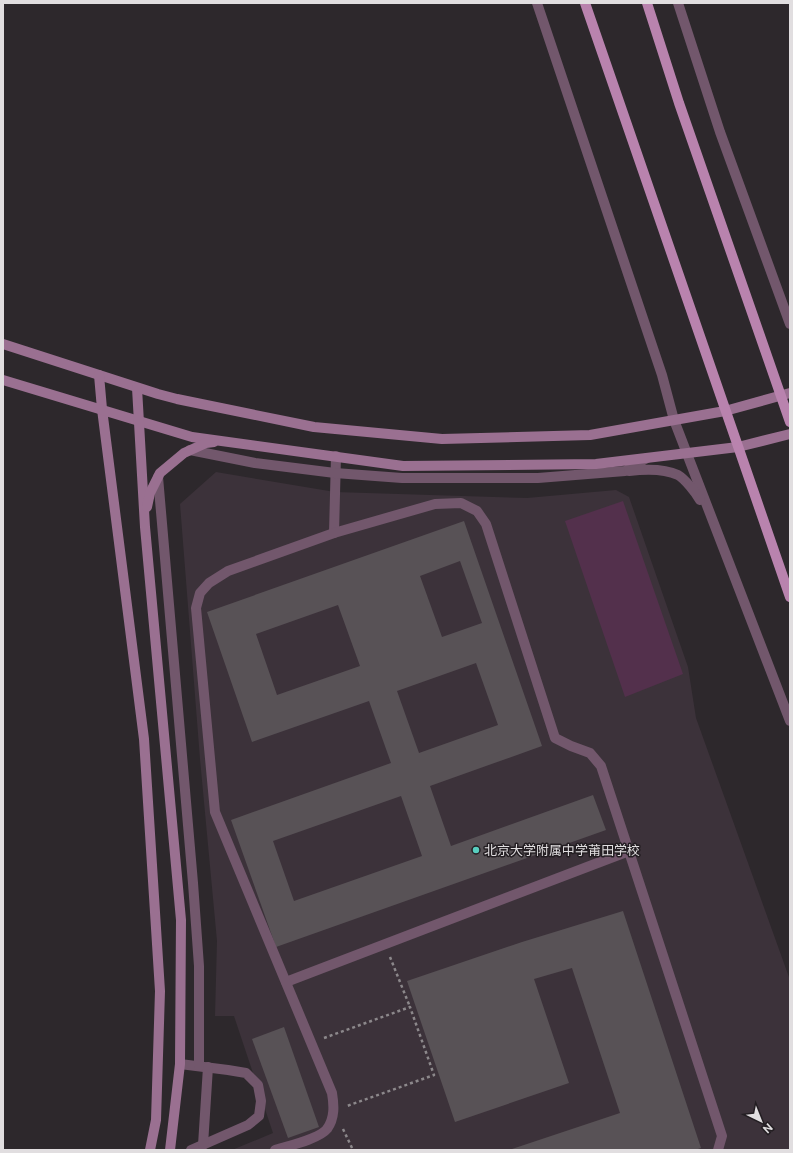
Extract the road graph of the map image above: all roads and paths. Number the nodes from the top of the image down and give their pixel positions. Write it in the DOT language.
graph roads {
  1 [pos="537,3"];
  2 [pos="585,3"];
  3 [pos="647,3"];
  4 [pos="678,3"];
  5 [pos="790,324"];
  6 [pos="3,344"];
  7 [pos="99,375"];
  8 [pos="3,380"];
  9 [pos="137,388"];
  10 [pos="785,394"];
  11 [pos="102,410"];
  12 [pos="726,410"];
  13 [pos="674,420"];
  14 [pos="139,421"];
  15 [pos="790,422"];
  16 [pos="790,434"];
  17 [pos="226,442"];
  18 [pos="738,447"];
  19 [pos="190,450"];
  20 [pos="686,453"];
  21 [pos="336,456"];
  22 [pos="647,458"];
  23 [pos="625,471"];
  24 [pos="335,473"];
  25 [pos="158,477"];
  26 [pos="711,517"];
  27 [pos="144,519"];
  28 [pos="334,533"];
  29 [pos="790,597"];
  30 [pos="790,721"];
  31 [pos="629,851"];
  32 [pos="385,944"];
  33 [pos="286,982"];
  34 [pos="410,1007"];
  35 [pos="311,1042"];
  36 [pos="180,1064"];
  37 [pos="204,1066"];
  38 [pos="333,1111"];
  39 [pos="330,1123"];
  40 [pos="203,1145"];
  41 [pos="150,1150"];
  42 [pos="170,1150"];
  43 [pos="191,1150"];
  44 [pos="275,1150"];
  45 [pos="353,1150"];
  46 [pos="718,1150"];
  1 -- 13 [label="street"];
  2 -- 12 [label="main road"];
  3 -- 10 [label="main road"];
  4 -- 5 [label="street"];
  6 -- 7 [label="street"];
  7 -- 9 [label="street"];
  7 -- 11 [label="street"];
  8 -- 11 [label="street"];
  9 -- 13 [label="street"];
  9 -- 14 [label="street"];
  10 -- 12 [label="street"];
  10 -- 15 [label="main road"];
  11 -- 14 [label="street"];
  11 -- 41 [label="street"];
  12 -- 13 [label="street"];
  12 -- 18 [label="main road"];
  13 -- 20 [label="street"];
  14 -- 17 [label="street"];
  14 -- 27 [label="street"];
  16 -- 18 [label="street"];
  17 -- 19 [label="street"];
  17 -- 21 [label="street"];
  18 -- 20 [label="street"];
  18 -- 29 [label="main road"];
  19 -- 24 [label="street"];
  19 -- 25 [label="street"];
  20 -- 22 [label="street"];
  20 -- 26 [label="street"];
  21 -- 22 [label="street"];
  21 -- 24 [label="street"];
  22 -- 23 [label="street"];
  23 -- 24 [label="street"];
  23 -- 26 [label="street"];
  24 -- 28 [label="street"];
  25 -- 27 [label="street"];
  25 -- 37 [label="street"];
  26 -- 30 [label="street"];
  27 -- 36 [label="street"];
  28 -- 31 [label="street"];
  28 -- 33 [label="street"];
  31 -- 32 [label="street"];
  31 -- 46 [label="street"];
  32 -- 33 [label="street"];
  32 -- 34 [label="path"];
  33 -- 35 [label="street"];
  34 -- 35 [label="path"];
  34 -- 38 [label="path"];
  35 -- 38 [label="street"];
  36 -- 37 [label="street"];
  36 -- 42 [label="street"];
  37 -- 40 [label="street"];
  37 -- 40 [label="street"];
  38 -- 39 [label="street"];
  39 -- 44 [label="street"];
  39 -- 45 [label="path"];
  40 -- 43 [label="street"];
}
